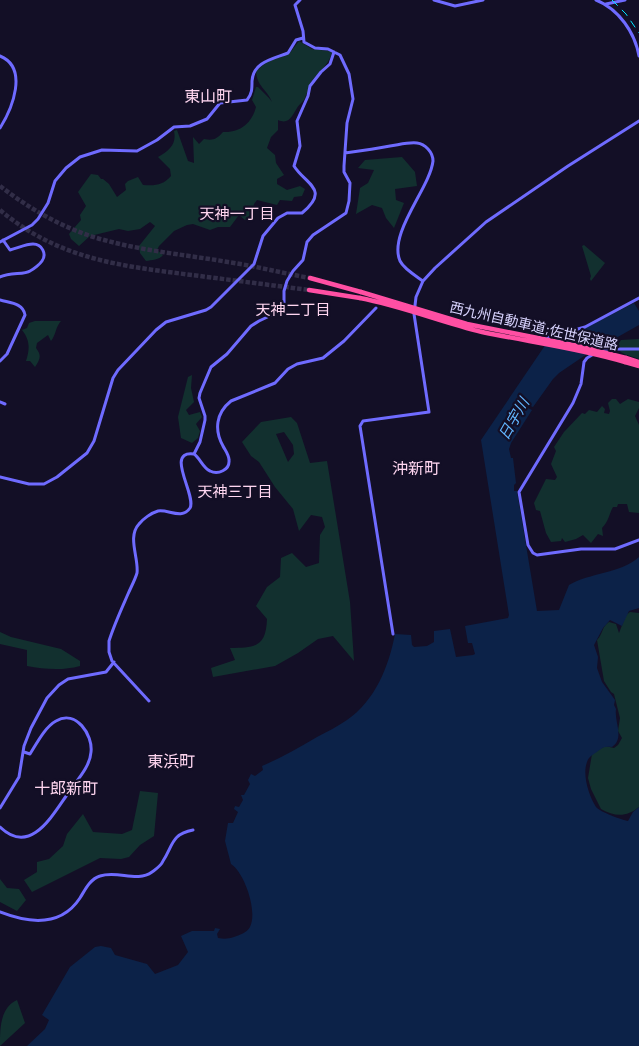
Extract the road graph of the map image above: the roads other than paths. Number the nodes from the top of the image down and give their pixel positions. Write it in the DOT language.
graph roads {
  1 [pos="300,0"];
  2 [pos="434,0"];
  3 [pos="483,0"];
  4 [pos="596,0"];
  5 [pos="625,0"];
  6 [pos="606,4"];
  7 [pos="302,38"];
  8 [pos="334,52"];
  9 [pos="0,56"];
  10 [pos="639,56"];
  11 [pos="639,121"];
  12 [pos="0,128"];
  13 [pos="344,153"];
  14 [pos="2,241"];
  15 [pos="0,277"];
  16 [pos="310,278"];
  17 [pos="423,281"];
  18 [pos="309,290"];
  19 [pos="361,295"];
  20 [pos="639,298"];
  21 [pos="0,300"];
  22 [pos="376,308"];
  23 [pos="414,314"];
  24 [pos="533,339"];
  25 [pos="600,349"];
  26 [pos="639,349"];
  27 [pos="626,360"];
  28 [pos="0,362"];
  29 [pos="639,362"];
  30 [pos="639,366"];
  31 [pos="0,402"];
  32 [pos="5,404"];
  33 [pos="194,454"];
  34 [pos="0,477"];
  35 [pos="639,540"];
  36 [pos="393,634"];
  37 [pos="114,662"];
  38 [pos="150,702"];
  39 [pos="24,752"];
  40 [pos="0,808"];
  41 [pos="0,827"];
  42 [pos="193,830"];
  43 [pos="0,912"];
  1 -- 7 [label="street"];
  2 -- 3 [label="street"];
  4 -- 6 [label="street"];
  5 -- 6 [label="street"];
  6 -- 10 [label="street"];
  7 -- 8 [label="street"];
  7 -- 14 [label="street"];
  8 -- 13 [label="street"];
  8 -- 34 [label="street"];
  9 -- 12 [label="street"];
  11 -- 17 [label="street"];
  13 -- 17 [label="street"];
  13 -- 33 [label="street"];
  14 -- 15 [label="street"];
  16 -- 19 [label="highway, 西九州自動車道;佐世保道路"];
  17 -- 23 [label="street"];
  18 -- 19 [label="highway, 西九州自動車道;佐世保道路"];
  19 -- 27 [label="highway, 西九州自動車道;佐世保道路, bridge"];
  20 -- 24 [label="street"];
  21 -- 28 [label="street"];
  22 -- 33 [label="street"];
  23 -- 24 [label="street"];
  23 -- 36 [label="street"];
  24 -- 25 [label="street, bridge"];
  25 -- 26 [label="street"];
  25 -- 35 [label="street"];
  27 -- 29 [label="highway, 西九州自動車道;佐世保道路"];
  27 -- 30 [label="highway, 西九州自動車道;佐世保道路"];
  31 -- 32 [label="street"];
  33 -- 37 [label="street"];
  37 -- 38 [label="street"];
  37 -- 39 [label="street"];
  39 -- 40 [label="street"];
  39 -- 41 [label="street"];
  42 -- 43 [label="street"];
}
